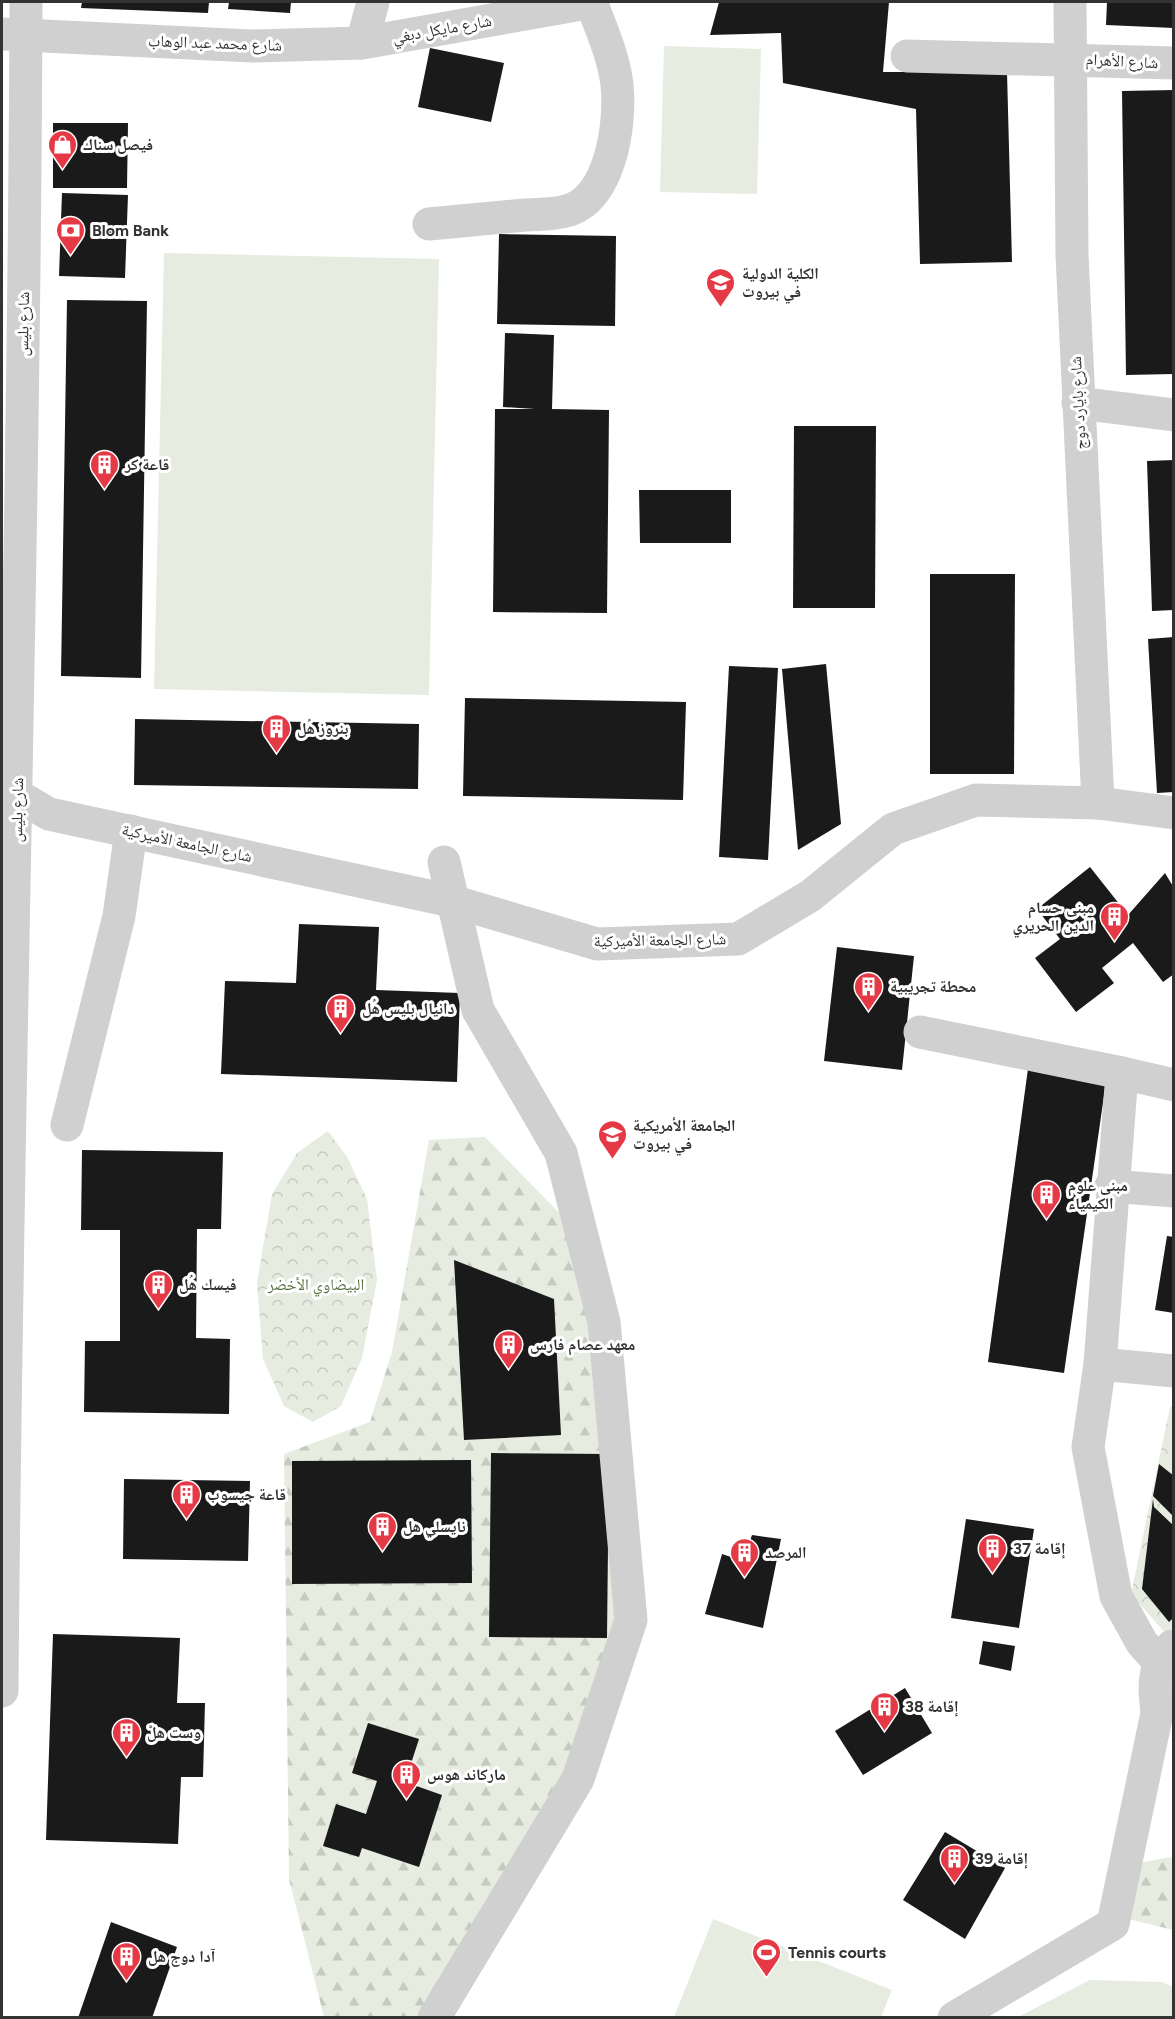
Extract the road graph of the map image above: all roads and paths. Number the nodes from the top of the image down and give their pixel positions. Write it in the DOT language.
graph roads {
  1 [pos="26,2"];
  2 [pos="373,2"];
  3 [pos="592,2"];
  4 [pos="1070,2"];
  5 [pos="14,35"];
  6 [pos="362,43"];
  7 [pos="907,56"];
  8 [pos="1070,58"];
  9 [pos="1173,63"];
  10 [pos="13,187"];
  11 [pos="429,224"];
  12 [pos="1078,403"];
  13 [pos="1173,415"];
  14 [pos="9,792"];
  15 [pos="1098,804"];
  16 [pos="1173,813"];
  17 [pos="131,831"];
  18 [pos="444,862"];
  19 [pos="452,901"];
  20 [pos="920,1032"];
  21 [pos="1122,1073"];
  22 [pos="1173,1085"];
  23 [pos="67,1125"];
  24 [pos="1111,1186"];
  25 [pos="1173,1191"];
  26 [pos="3,1339"];
  27 [pos="1100,1364"];
  28 [pos="1173,1371"];
  29 [pos="1166,1653"];
  30 [pos="2,1691"];
  31 [pos="434,2018"];
  32 [pos="954,2018"];
  1 -- 5 [label="street, شارع بليس"];
  2 -- 6 [label="street"];
  3 -- 6 [label="street, شارع مايكل دبغي"];
  3 -- 11 [label="street"];
  4 -- 8 [label="street, شارع بايارد دوج"];
  5 -- 6 [label="street, شارع محمد عبد الوهاب"];
  5 -- 10 [label="street, شارع بليس"];
  7 -- 8 [label="street, شارع الأهرام"];
  8 -- 9 [label="street, شارع الأهرام"];
  8 -- 12 [label="street, شارع بايارد دوج"];
  10 -- 14 [label="street, شارع بليس"];
  12 -- 13 [label="street"];
  12 -- 15 [label="street, شارع بايارد دوج"];
  14 -- 17 [label="street, شارع الجامعة الأميركية"];
  14 -- 26 [label="street, شارع بليس"];
  15 -- 16 [label="street, شارع الجامعة الأميركية"];
  15 -- 19 [label="street, شارع الجامعة الأميركية"];
  17 -- 19 [label="street, شارع الجامعة الأميركية"];
  17 -- 23 [label="street"];
  18 -- 19 [label="street"];
  19 -- 31 [label="street"];
  20 -- 21 [label="street"];
  21 -- 22 [label="street"];
  21 -- 24 [label="street"];
  24 -- 25 [label="street"];
  24 -- 27 [label="street"];
  26 -- 30 [label="street, شارع بليس"];
  27 -- 28 [label="street"];
  27 -- 29 [label="street"];
  29 -- 32 [label="street"];
}
